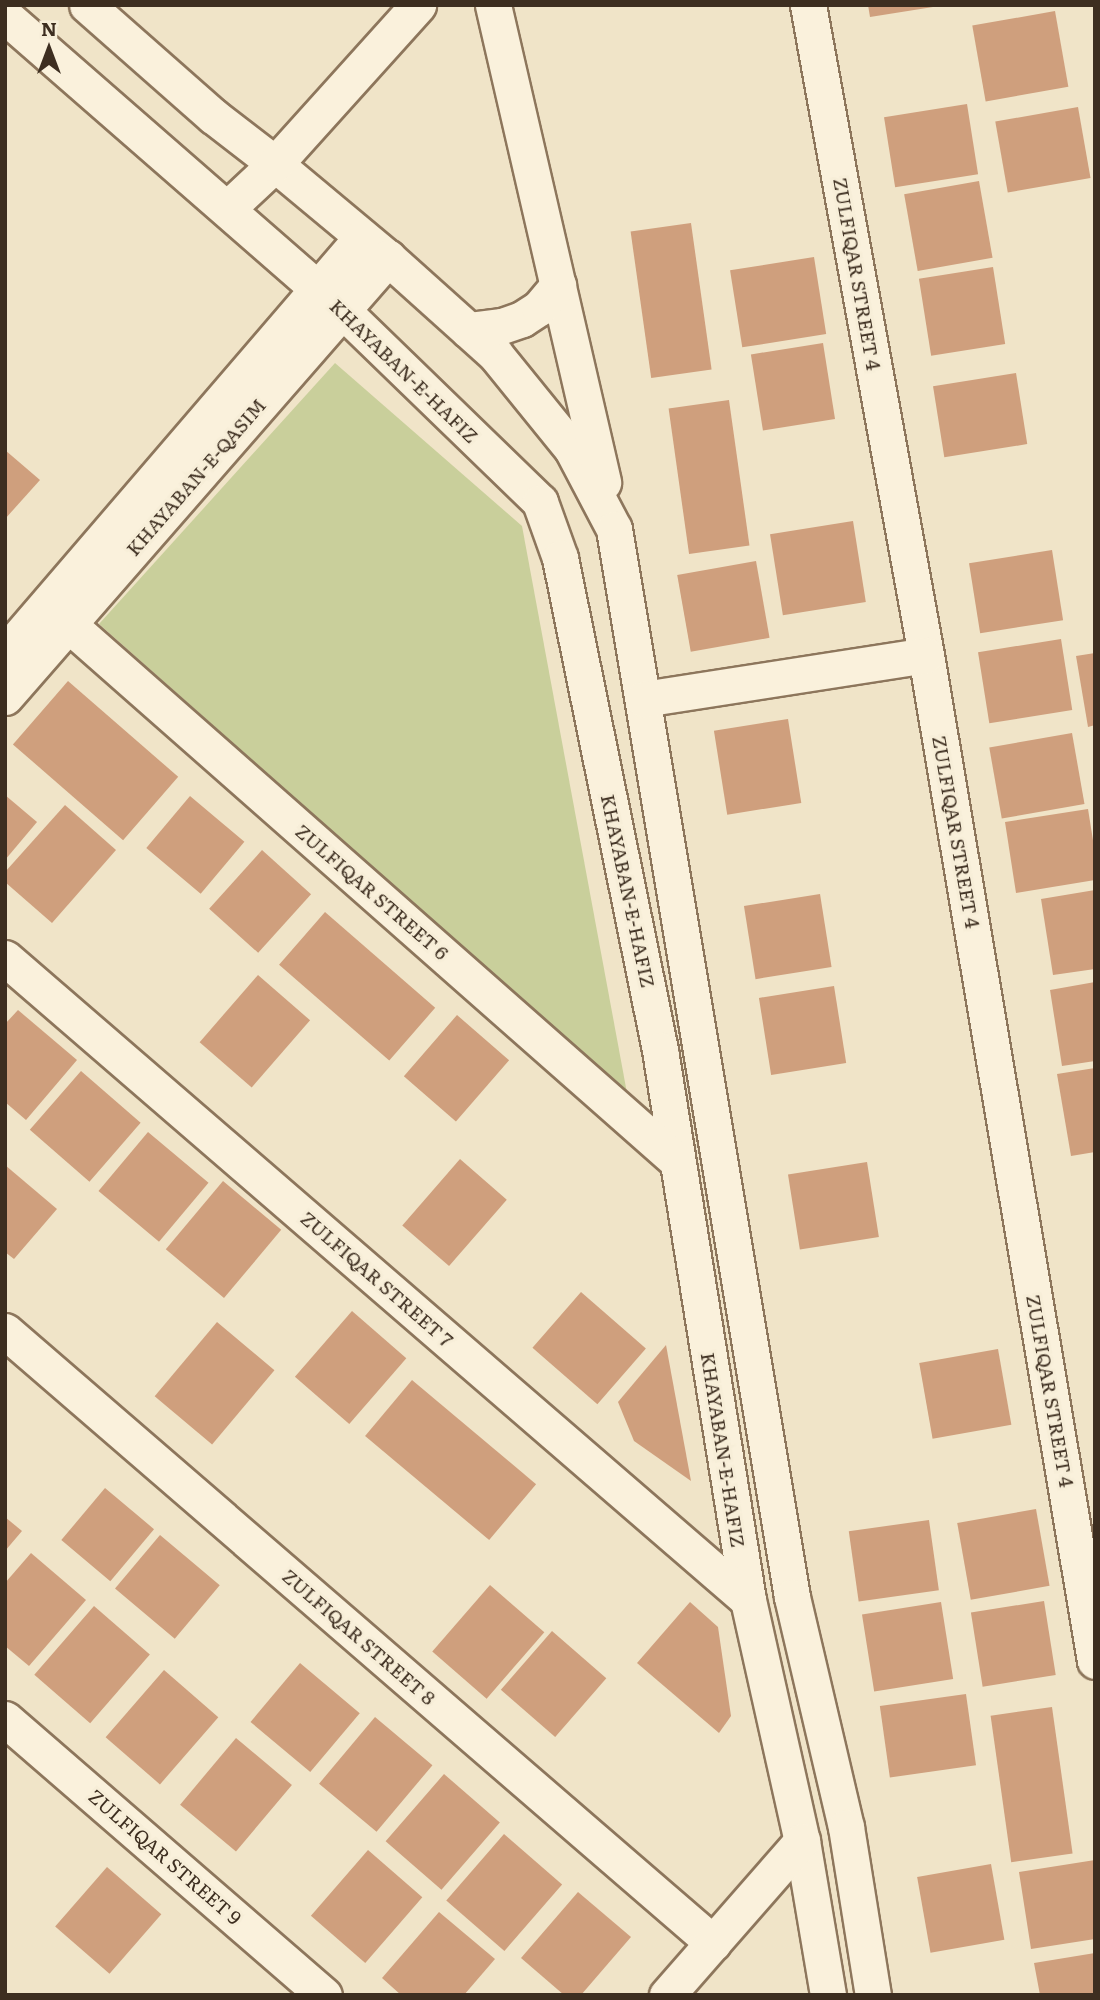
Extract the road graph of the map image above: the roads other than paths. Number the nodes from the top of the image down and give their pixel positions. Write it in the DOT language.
graph roads {
  1 [pos="87,5"];
  2 [pos="418,5"];
  3 [pos="493,5"];
  4 [pos="808,5"];
  5 [pos="5,16"];
  6 [pos="275,164"];
  7 [pos="228,208"];
  8 [pos="375,247"];
  9 [pos="558,285"];
  10 [pos="329,298"];
  11 [pos="468,330"];
  12 [pos="614,529"];
  13 [pos="68,624"];
  14 [pos="5,653"];
  15 [pos="926,655"];
  16 [pos="5,697"];
  17 [pos="643,699"];
  18 [pos="5,958"];
  19 [pos="676,1160"];
  20 [pos="5,1331"];
  21 [pos="748,1600"];
  22 [pos="1095,1661"];
  23 [pos="5,1719"];
  24 [pos="802,1842"];
  25 [pos="713,1943"];
  26 [pos="324,1995"];
  27 [pos="667,1995"];
  28 [pos="828,1995"];
  29 [pos="873,1995"];
  1 -- 6 [label="street"];
  2 -- 6 [label="street"];
  3 -- 9 [label="street"];
  4 -- 15 [label="street, ZULFIQAR STREET 4"];
  5 -- 7 [label="street, KHAYABAN-E-HAFIZ"];
  6 -- 7 [label="street"];
  6 -- 8 [label="street"];
  7 -- 10 [label="street, KHAYABAN-E-HAFIZ"];
  8 -- 10 [label="street, KHAYABAN-E-QASIM"];
  8 -- 11 [label="street"];
  9 -- 11 [label="street"];
  9 -- 12 [label="street"];
  10 -- 13 [label="street, KHAYABAN-E-QASIM"];
  10 -- 14 [label="street, KHAYABAN-E-QASIM"];
  10 -- 19 [label="street, KHAYABAN-E-HAFIZ"];
  11 -- 12 [label="street"];
  12 -- 17 [label="street"];
  13 -- 16 [label="street, KHAYABAN-E-QASIM"];
  13 -- 19 [label="street, ZULFIQAR STREET 6"];
  15 -- 17 [label="street"];
  15 -- 22 [label="street, ZULFIQAR STREET 4"];
  17 -- 29 [label="street"];
  18 -- 21 [label="street, ZULFIQAR STREET 7"];
  19 -- 21 [label="street, KHAYABAN-E-HAFIZ"];
  20 -- 25 [label="street, ZULFIQAR STREET 8"];
  21 -- 24 [label="street, KHAYABAN-E-HAFIZ"];
  23 -- 26 [label="street, ZULFIQAR STREET 9"];
  24 -- 25 [label="street"];
  24 -- 28 [label="street, KHAYABAN-E-HAFIZ"];
  25 -- 27 [label="street"];
}
